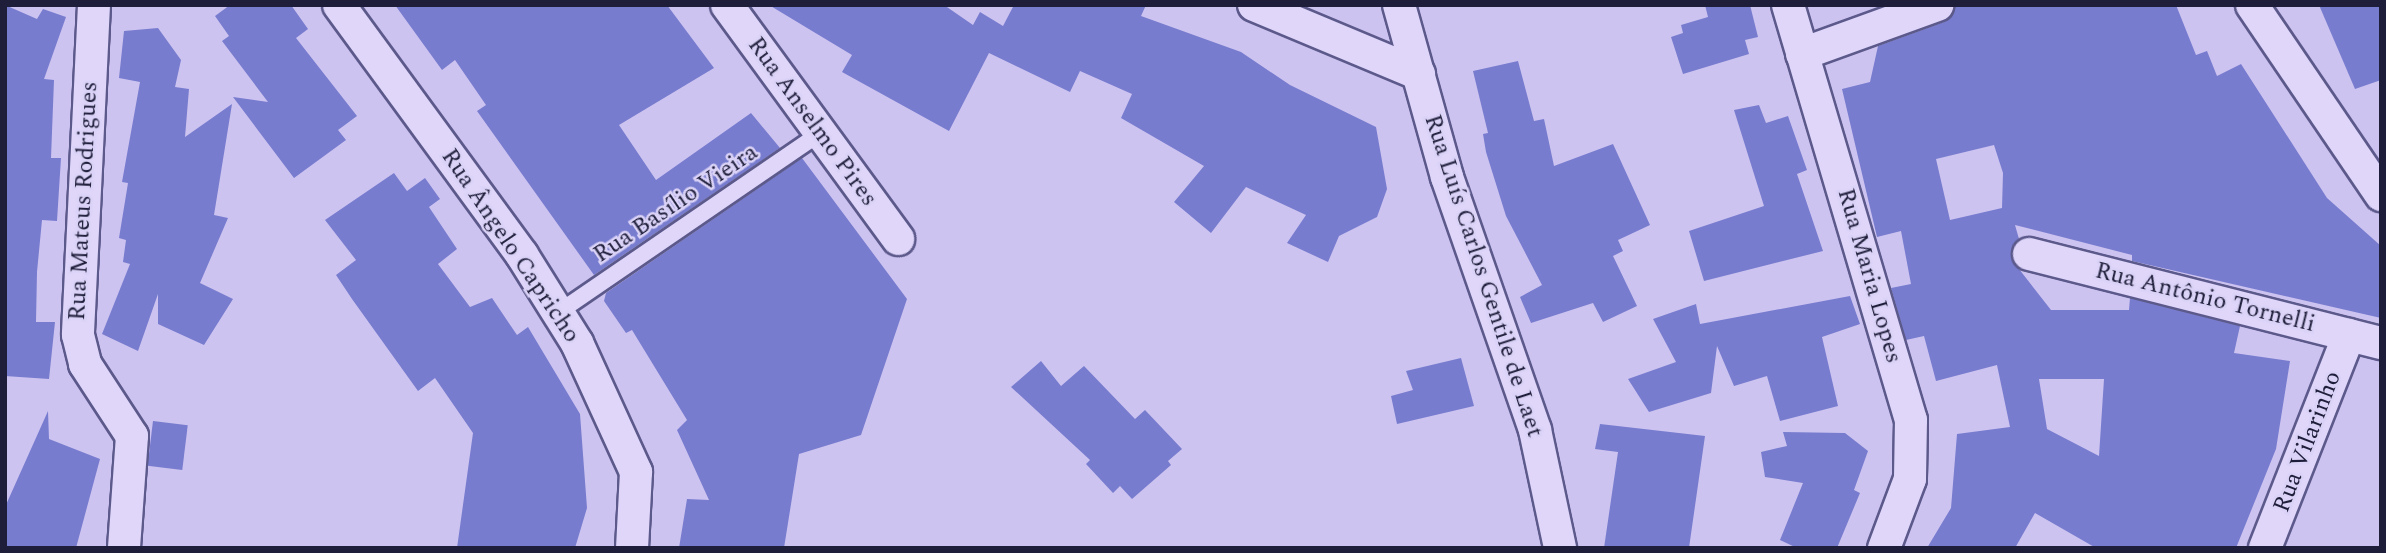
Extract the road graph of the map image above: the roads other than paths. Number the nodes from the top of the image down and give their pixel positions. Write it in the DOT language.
graph roads {
  1 [pos="94,5"];
  2 [pos="339,5"];
  3 [pos="727,5"];
  4 [pos="1254,5"];
  5 [pos="1399,5"];
  6 [pos="1788,5"];
  7 [pos="1937,5"];
  8 [pos="2252,5"];
  9 [pos="1802,54"];
  10 [pos="1419,74"];
  11 [pos="819,134"];
  12 [pos="2381,195"];
  13 [pos="898,239"];
  14 [pos="2029,254"];
  15 [pos="559,312"];
  16 [pos="2349,335"];
  17 [pos="2381,343"];
  18 [pos="124,548"];
  19 [pos="632,548"];
  20 [pos="1560,548"];
  21 [pos="1884,548"];
  22 [pos="2265,548"];
  1 -- 18 [label="street, Rua Mateus Rodrigues"];
  2 -- 15 [label="street, Rua Ângelo Capricho"];
  3 -- 11 [label="street, Rua Anselmo Pires"];
  4 -- 10 [label="street"];
  5 -- 10 [label="street, Rua Luís Carlos Gentile de Laet"];
  6 -- 9 [label="street, Rua Maria Lopes"];
  7 -- 9 [label="street"];
  8 -- 12 [label="street"];
  9 -- 21 [label="street, Rua Maria Lopes"];
  10 -- 20 [label="street, Rua Luís Carlos Gentile de Laet"];
  11 -- 13 [label="street, Rua Anselmo Pires"];
  11 -- 15 [label="lane, Rua Basílio Vieira"];
  14 -- 16 [label="street, Rua Antônio Tornelli"];
  15 -- 19 [label="street, Rua Ângelo Capricho"];
  16 -- 17 [label="street, Rua Antônio Tornelli"];
  16 -- 22 [label="street, Rua Vilarinho"];
}
